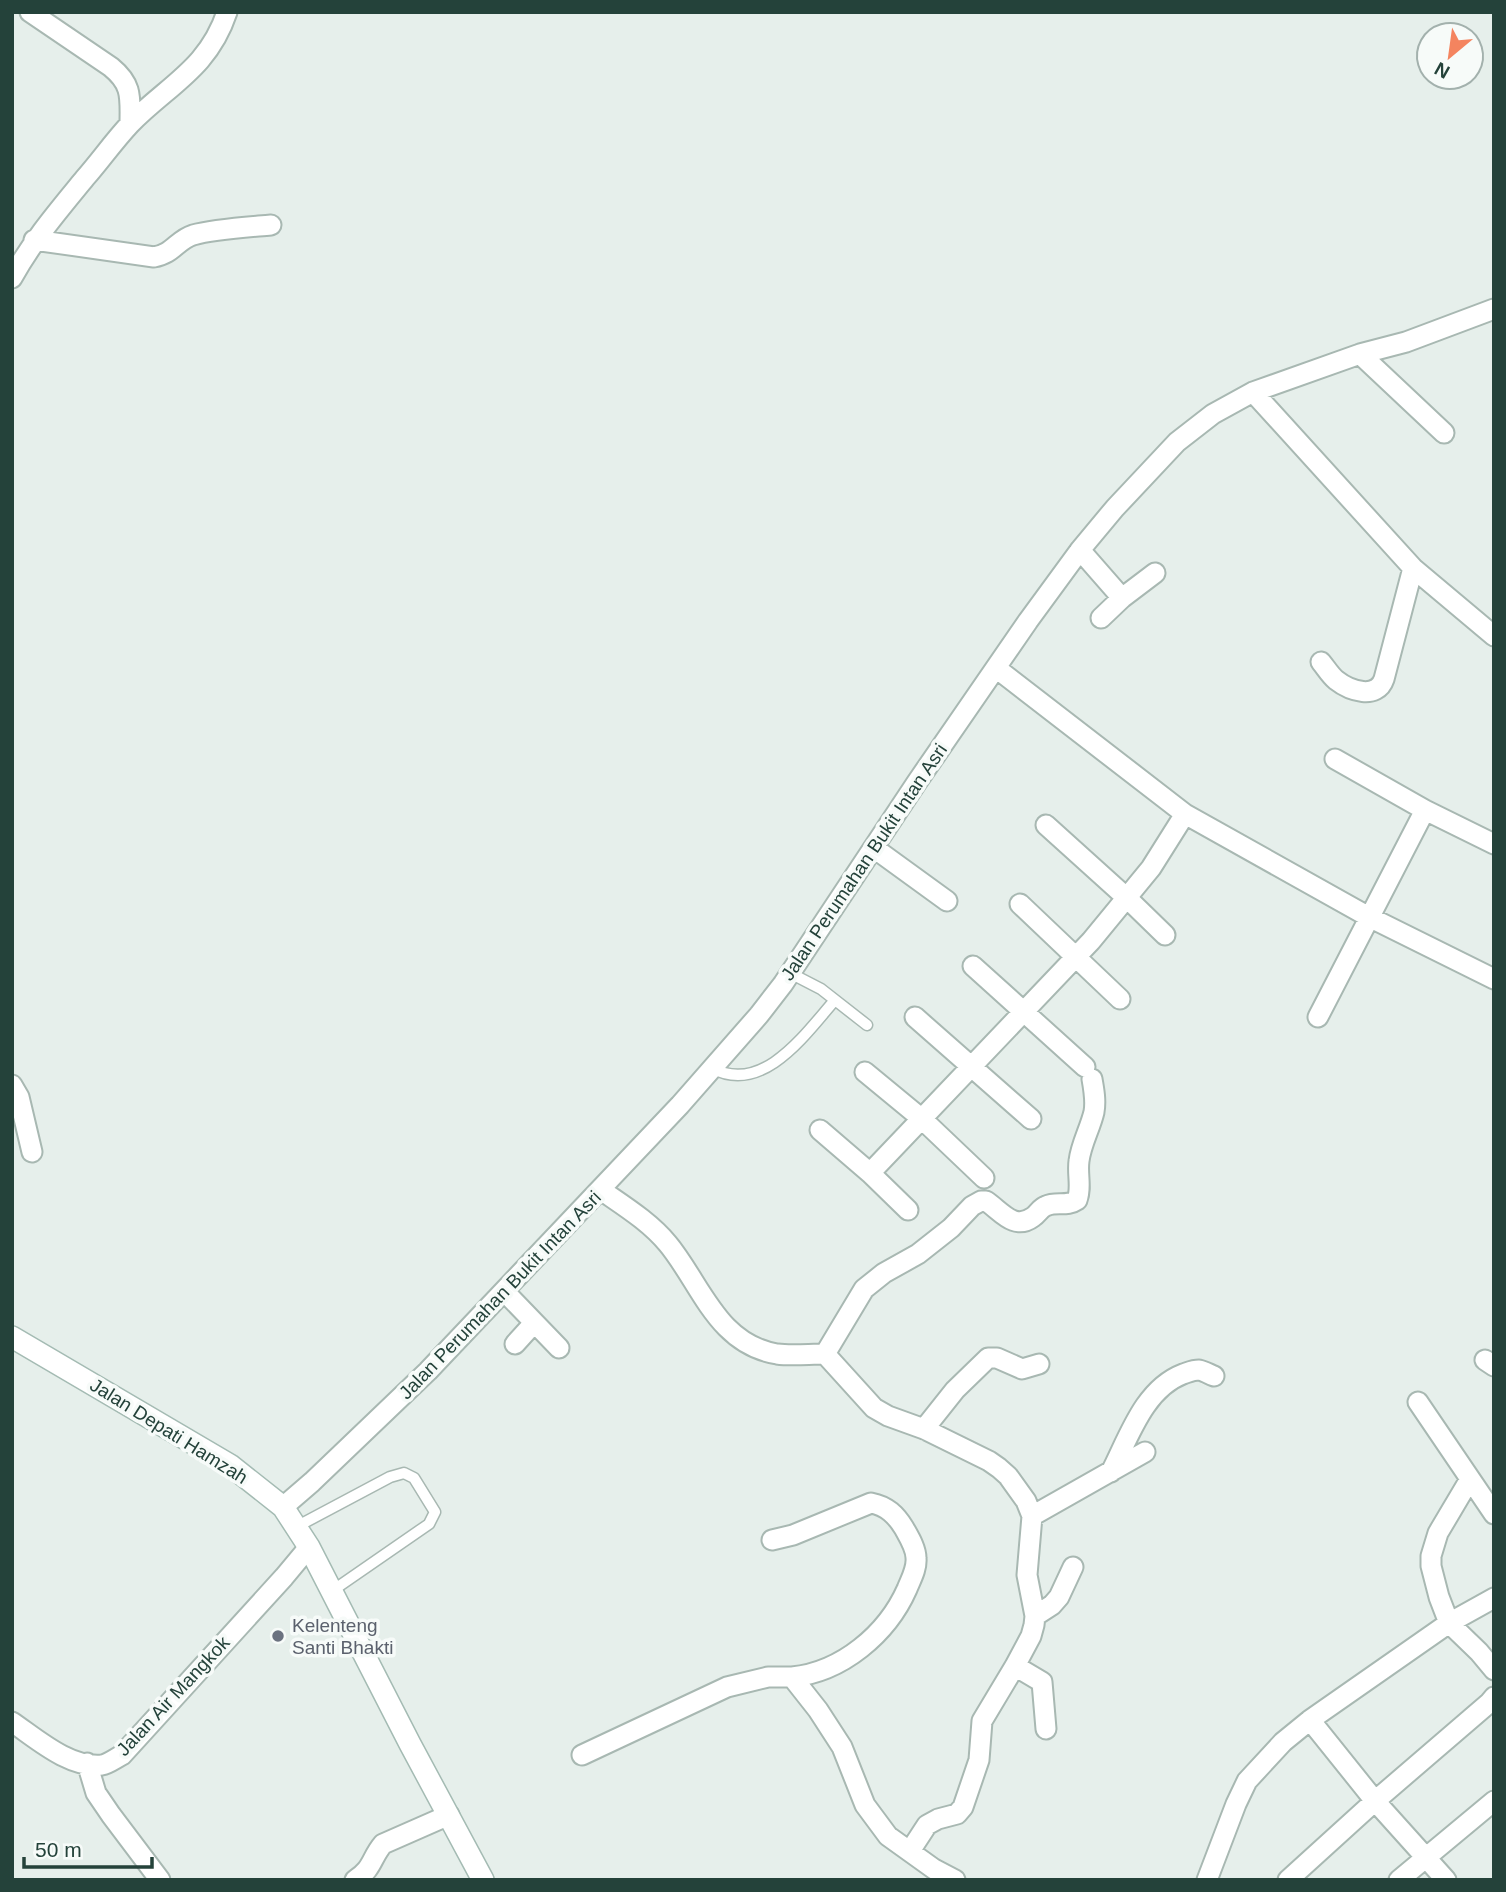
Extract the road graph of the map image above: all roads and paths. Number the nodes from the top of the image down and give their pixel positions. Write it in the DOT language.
graph roads {
  1 [pos="30,12"];
  2 [pos="227,12"];
  3 [pos="130,124"];
  4 [pos="271,225"];
  5 [pos="34,240"];
  6 [pos="12,278"];
  7 [pos="1494,309"];
  8 [pos="1360,354"];
  9 [pos="1253,392"];
  10 [pos="1444,433"];
  11 [pos="1080,550"];
  12 [pos="1413,568"];
  13 [pos="1155,573"];
  14 [pos="1122,598"];
  15 [pos="1101,618"];
  16 [pos="1494,636"];
  17 [pos="1321,662"];
  18 [pos="996,668"];
  19 [pos="1335,759"];
  20 [pos="1425,810"];
  21 [pos="1185,814"];
  22 [pos="1046,825"];
  23 [pos="1494,844"];
  24 [pos="874,848"];
  25 [pos="1128,898"];
  26 [pos="947,901"];
  27 [pos="1020,904"];
  28 [pos="1369,917"];
  29 [pos="1165,935"];
  30 [pos="1076,957"];
  31 [pos="973,966"];
  32 [pos="790,973"];
  33 [pos="1494,979"];
  34 [pos="1120,999"];
  35 [pos="835,1000"];
  36 [pos="1025,1011"];
  37 [pos="915,1017"];
  38 [pos="1318,1017"];
  39 [pos="867,1025"];
  40 [pos="972,1067"];
  41 [pos="712,1068"];
  42 [pos="866,1072"];
  43 [pos="12,1086"];
  44 [pos="922,1119"];
  45 [pos="1031,1119"];
  46 [pos="820,1130"];
  47 [pos="32,1152"];
  48 [pos="870,1173"];
  49 [pos="984,1178"];
  50 [pos="601,1190"];
  51 [pos="908,1210"];
  52 [pos="504,1292"];
  53 [pos="534,1322"];
  54 [pos="12,1337"];
  55 [pos="515,1344"];
  56 [pos="559,1348"];
  57 [pos="825,1354"];
  58 [pos="1039,1364"];
  59 [pos="1214,1376"];
  60 [pos="1418,1402"];
  61 [pos="924,1429"];
  62 [pos="1145,1452"];
  63 [pos="1111,1472"];
  64 [pos="1470,1479"];
  65 [pos="283,1507"];
  66 [pos="1494,1514"];
  67 [pos="1032,1516"];
  68 [pos="296,1528"];
  69 [pos="772,1541"];
  70 [pos="309,1548"];
  71 [pos="1073,1567"];
  72 [pos="332,1592"];
  73 [pos="1494,1598"];
  74 [pos="1035,1616"];
  75 [pos="1449,1623"];
  76 [pos="1015,1666"];
  77 [pos="1494,1670"];
  78 [pos="792,1676"];
  79 [pos="1494,1697"];
  80 [pos="1310,1720"];
  81 [pos="12,1722"];
  82 [pos="1046,1730"];
  83 [pos="582,1755"];
  84 [pos="87,1763"];
  85 [pos="1375,1801"];
  86 [pos="1494,1801"];
  87 [pos="449,1815"];
  88 [pos="909,1851"];
  89 [pos="1425,1857"];
  90 [pos="160,1880"];
  91 [pos="355,1880"];
  92 [pos="483,1880"];
  93 [pos="955,1880"];
  94 [pos="1207,1880"];
  95 [pos="1288,1880"];
  96 [pos="1399,1880"];
  97 [pos="1446,1880"];
  1 -- 3 [label="street"];
  2 -- 3 [label="street"];
  3 -- 5 [label="street"];
  4 -- 5 [label="street"];
  5 -- 6 [label="street"];
  7 -- 8 [label="street, Jalan Perumahan Bukit Intan Asri"];
  8 -- 9 [label="street, Jalan Perumahan Bukit Intan Asri"];
  8 -- 10 [label="street"];
  9 -- 11 [label="street, Jalan Perumahan Bukit Intan Asri"];
  9 -- 12 [label="street"];
  11 -- 14 [label="street"];
  11 -- 18 [label="street, Jalan Perumahan Bukit Intan Asri"];
  12 -- 16 [label="street"];
  12 -- 17 [label="street"];
  13 -- 14 [label="street"];
  14 -- 15 [label="street"];
  18 -- 21 [label="street"];
  18 -- 24 [label="street, Jalan Perumahan Bukit Intan Asri"];
  19 -- 20 [label="street"];
  20 -- 23 [label="street"];
  20 -- 28 [label="street"];
  21 -- 25 [label="street"];
  21 -- 28 [label="street"];
  22 -- 25 [label="street"];
  24 -- 26 [label="street"];
  24 -- 32 [label="street, Jalan Perumahan Bukit Intan Asri"];
  25 -- 29 [label="street"];
  25 -- 30 [label="street"];
  27 -- 30 [label="street"];
  28 -- 33 [label="street"];
  28 -- 38 [label="street"];
  30 -- 34 [label="street"];
  30 -- 36 [label="street"];
  31 -- 36 [label="street"];
  32 -- 35 [label="lane"];
  32 -- 41 [label="street, Jalan Perumahan Bukit Intan Asri"];
  35 -- 39 [label="lane"];
  35 -- 41 [label="lane"];
  36 -- 40 [label="street"];
  36 -- 57 [label="street"];
  37 -- 40 [label="street"];
  40 -- 44 [label="street"];
  40 -- 45 [label="street"];
  41 -- 50 [label="street, Jalan Perumahan Bukit Intan Asri"];
  42 -- 44 [label="street"];
  43 -- 47 [label="street"];
  44 -- 48 [label="street"];
  44 -- 49 [label="street"];
  46 -- 48 [label="street"];
  48 -- 51 [label="street"];
  50 -- 52 [label="street, Jalan Perumahan Bukit Intan Asri"];
  50 -- 57 [label="street"];
  52 -- 53 [label="street"];
  52 -- 65 [label="street, Jalan Perumahan Bukit Intan Asri"];
  53 -- 55 [label="street"];
  53 -- 56 [label="street"];
  54 -- 65 [label="main road, Jalan Depati Hamzah"];
  57 -- 61 [label="street"];
  58 -- 61 [label="street"];
  59 -- 63 [label="street"];
  60 -- 64 [label="street"];
  61 -- 67 [label="street"];
  62 -- 63 [label="street"];
  63 -- 67 [label="street"];
  64 -- 66 [label="street"];
  64 -- 75 [label="street"];
  65 -- 68 [label="main road, Jalan Depati Hamzah"];
  67 -- 74 [label="street"];
  68 -- 70 [label="main road, Jalan Depati Hamzah"];
  68 -- 72 [label="lane"];
  69 -- 78 [label="street"];
  70 -- 72 [label="main road, Jalan Depati Hamzah"];
  70 -- 84 [label="street, Jalan Air Mangkok"];
  71 -- 74 [label="street"];
  72 -- 87 [label="main road, Jalan Depati Hamzah"];
  73 -- 75 [label="street"];
  74 -- 76 [label="street"];
  75 -- 77 [label="street"];
  75 -- 80 [label="street"];
  76 -- 82 [label="street"];
  76 -- 88 [label="street"];
  78 -- 83 [label="street"];
  78 -- 88 [label="street"];
  79 -- 85 [label="street"];
  80 -- 85 [label="street"];
  80 -- 94 [label="street"];
  81 -- 84 [label="street"];
  84 -- 90 [label="street"];
  85 -- 89 [label="street"];
  85 -- 95 [label="street"];
  86 -- 89 [label="street"];
  87 -- 91 [label="street"];
  87 -- 92 [label="main road, Jalan Depati Hamzah"];
  88 -- 93 [label="street"];
  89 -- 96 [label="street"];
  89 -- 97 [label="street"];
}
